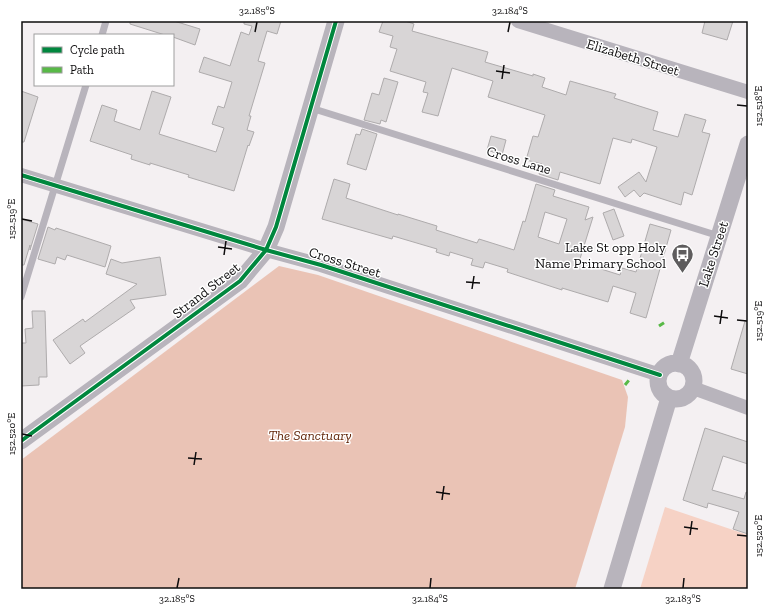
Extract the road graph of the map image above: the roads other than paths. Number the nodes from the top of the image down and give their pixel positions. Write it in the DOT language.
graph roads {
  1 [pos="106,21"];
  2 [pos="336,21"];
  3 [pos="518,21"];
  4 [pos="102,34"];
  5 [pos="86,86"];
  6 [pos="748,92"];
  7 [pos="311,108"];
  8 [pos="748,144"];
  9 [pos="21,175"];
  10 [pos="55,186"];
  11 [pos="719,236"];
  12 [pos="266,250"];
  13 [pos="21,297"];
  14 [pos="679,364"];
  15 [pos="660,375"];
  16 [pos="693,388"];
  17 [pos="669,398"];
  18 [pos="748,408"];
  19 [pos="21,441"];
  20 [pos="612,589"];
  1 -- 4 [label="lane"];
  2 -- 7 [label="street, Strand Street"];
  3 -- 6 [label="street, Elizabeth Street"];
  5 -- 10 [label="lane"];
  7 -- 11 [label="lane, Cross Lane"];
  7 -- 12 [label="street, Strand Street"];
  8 -- 11 [label="street, Lake Street"];
  9 -- 10 [label="street, Cross Street"];
  10 -- 12 [label="street, Cross Street"];
  10 -- 13 [label="lane"];
  11 -- 14 [label="street, Lake Street"];
  12 -- 15 [label="street, Cross Street"];
  12 -- 19 [label="street, Strand Street"];
  14 -- 15 [label="street"];
  14 -- 16 [label="street"];
  15 -- 17 [label="street"];
  16 -- 17 [label="street"];
  16 -- 18 [label="street"];
  17 -- 20 [label="street"];
}
